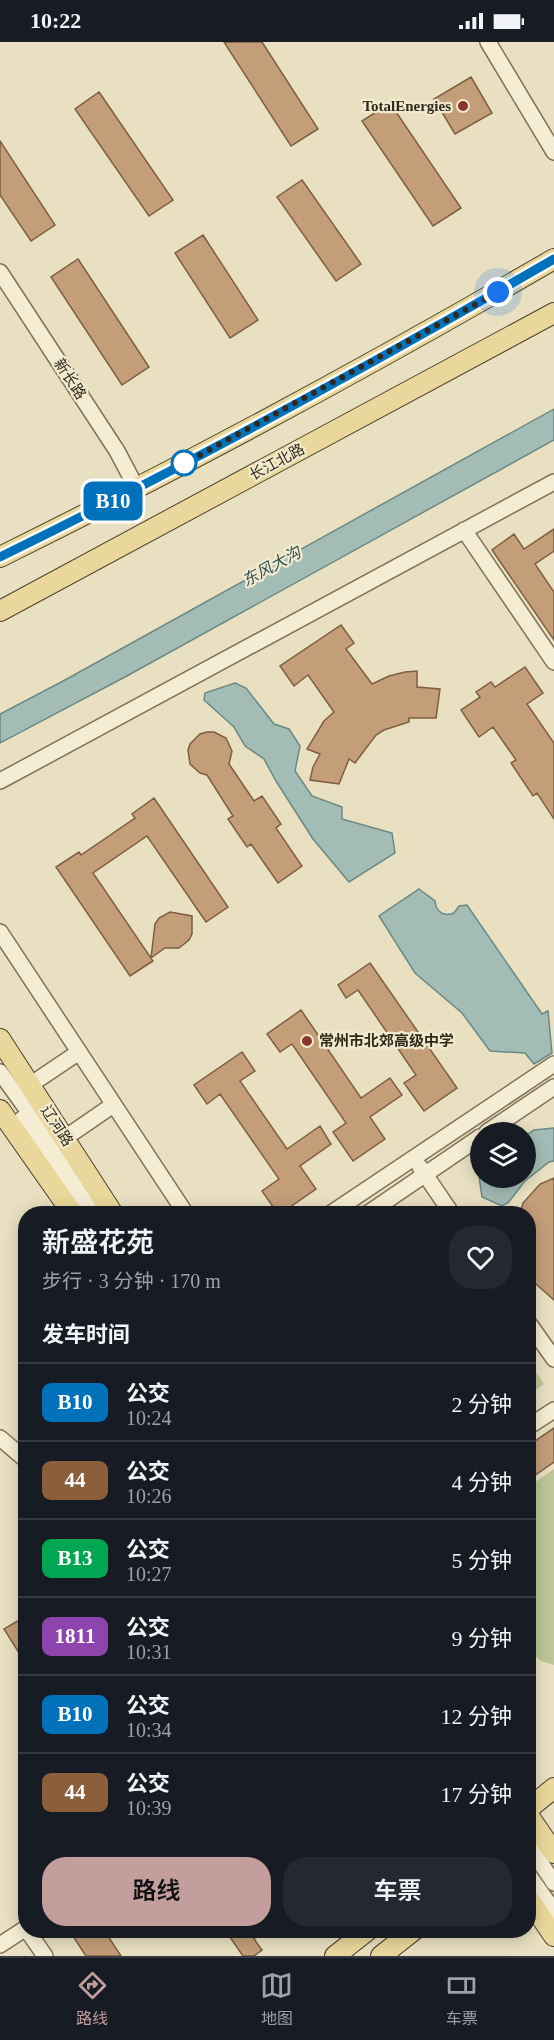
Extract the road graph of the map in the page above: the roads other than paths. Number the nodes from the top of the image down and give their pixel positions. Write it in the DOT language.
graph roads {
  1 [pos="488,42"];
  2 [pos="554,152"];
  3 [pos="554,259"];
  4 [pos="0,272"];
  5 [pos="554,313"];
  6 [pos="554,482"];
  7 [pos="137,489"];
  8 [pos="464,530"];
  9 [pos="0,557"];
  10 [pos="0,611"];
  11 [pos="554,662"];
  12 [pos="0,781"];
  13 [pos="0,932"];
  14 [pos="0,1039"];
  15 [pos="78,1052"];
  16 [pos="554,1064"];
  17 [pos="0,1072"];
  18 [pos="30,1085"];
  19 [pos="0,1087"];
  20 [pos="554,1087"];
  21 [pos="114,1105"];
  22 [pos="0,1110"];
  23 [pos="502,1122"];
  24 [pos="65,1138"];
  25 [pos="470,1144"];
  26 [pos="414,1158"];
  27 [pos="425,1174"];
  28 [pos="67,1206"];
  29 [pos="80,1206"];
  30 [pos="93,1206"];
  31 [pos="109,1206"];
  32 [pos="181,1206"];
  33 [pos="342,1206"];
  34 [pos="379,1206"];
  35 [pos="447,1206"];
  36 [pos="536,1333"];
  37 [pos="554,1359"];
  38 [pos="554,1410"];
  39 [pos="536,1422"];
  40 [pos="0,1438"];
  41 [pos="18,1453"];
  42 [pos="554,1788"];
  43 [pos="536,1803"];
  44 [pos="536,1831"];
  45 [pos="536,1833"];
  46 [pos="554,1853"];
  47 [pos="554,1883"];
  48 [pos="536,1885"];
  49 [pos="536,1910"];
  50 [pos="554,1911"];
  51 [pos="18,1934"];
  52 [pos="554,1936"];
  53 [pos="32,1938"];
  54 [pos="358,1938"];
  55 [pos="404,1938"];
  56 [pos="0,1945"];
  57 [pos="45,1956"];
  58 [pos="335,1956"];
  59 [pos="381,1956"];
  1 -- 2 [label="street"];
  3 -- 7 [label="main road"];
  4 -- 7 [label="street, 新长路"];
  5 -- 10 [label="main road, 长江北路"];
  6 -- 8 [label="street"];
  7 -- 9 [label="main road"];
  8 -- 11 [label="street"];
  8 -- 12 [label="street"];
  13 -- 15 [label="street"];
  14 -- 18 [label="main road, 辽河路"];
  15 -- 18 [label="street"];
  15 -- 21 [label="street"];
  16 -- 26 [label="street"];
  17 -- 30 [label="street"];
  18 -- 24 [label="main road, 辽河路"];
  19 -- 29 [label="street"];
  20 -- 23 [label="street"];
  21 -- 24 [label="street"];
  21 -- 32 [label="street"];
  22 -- 28 [label="main road"];
  24 -- 31 [label="main road, 辽河路"];
  25 -- 27 [label="street"];
  26 -- 27 [label="street"];
  26 -- 33 [label="street"];
  27 -- 34 [label="street"];
  27 -- 35 [label="street"];
  36 -- 37 [label="street"];
  38 -- 39 [label="street"];
  40 -- 41 [label="street"];
  42 -- 43 [label="main road"];
  44 -- 46 [label="main road"];
  45 -- 47 [label="street"];
  48 -- 50 [label="street"];
  49 -- 52 [label="main road"];
  51 -- 56 [label="street"];
  53 -- 57 [label="street"];
  54 -- 58 [label="main road"];
  55 -- 59 [label="main road"];
}
